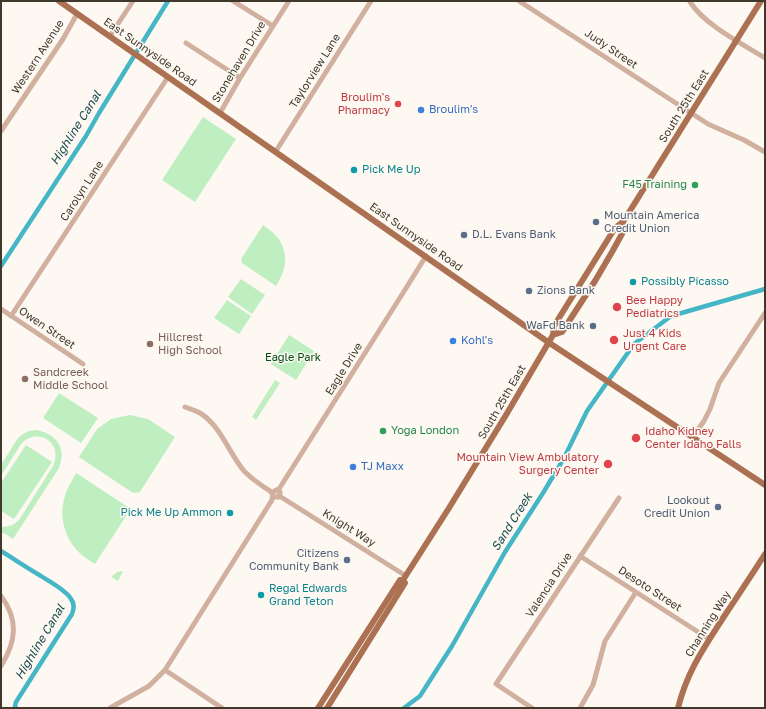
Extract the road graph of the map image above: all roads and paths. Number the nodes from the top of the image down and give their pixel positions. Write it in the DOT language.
graph roads {
  1 [pos="59,1"];
  2 [pos="133,1"];
  3 [pos="233,1"];
  4 [pos="288,1"];
  5 [pos="370,1"];
  6 [pos="519,1"];
  7 [pos="761,1"];
  8 [pos="690,2"];
  9 [pos="77,14"];
  10 [pos="273,26"];
  11 [pos="110,36"];
  12 [pos="737,40"];
  13 [pos="186,43"];
  14 [pos="765,58"];
  15 [pos="168,77"];
  16 [pos="240,78"];
  17 [pos="220,113"];
  18 [pos="691,113"];
  19 [pos="1,132"];
  20 [pos="276,151"];
  21 [pos="765,152"];
  22 [pos="623,222"];
  23 [pos="426,256"];
  24 [pos="1,309"];
  25 [pos="765,313"];
  26 [pos="12,316"];
  27 [pos="553,335"];
  28 [pos="548,342"];
  29 [pos="83,364"];
  30 [pos="185,407"];
  31 [pos="693,437"];
  32 [pos="765,485"];
  33 [pos="276,494"];
  34 [pos="618,498"];
  35 [pos="765,554"];
  36 [pos="580,556"];
  37 [pos="405,578"];
  38 [pos="636,592"];
  39 [pos="1,596"];
  40 [pos="709,640"];
  41 [pos="351,664"];
  42 [pos="1,666"];
  43 [pos="165,670"];
  44 [pos="110,708"];
  45 [pos="222,708"];
  46 [pos="318,708"];
  47 [pos="327,708"];
  48 [pos="532,708"];
  49 [pos="580,708"];
  50 [pos="678,708"];
  1 -- 9 [label="main road, East Sunnyside Road"];
  2 -- 11 [label="street"];
  3 -- 10 [label="street"];
  4 -- 10 [label="street, Stonehaven Drive"];
  5 -- 20 [label="street, Taylorview Lane"];
  6 -- 18 [label="street, Judy Street"];
  7 -- 12 [label="main road, South 25th East"];
  8 -- 12 [label="street"];
  9 -- 11 [label="main road, East Sunnyside Road"];
  9 -- 19 [label="street, Western Avenue"];
  10 -- 16 [label="street, Stonehaven Drive"];
  11 -- 15 [label="main road, East Sunnyside Road"];
  12 -- 14 [label="street"];
  12 -- 18 [label="main road, South 25th East"];
  13 -- 16 [label="street"];
  15 -- 17 [label="main road, East Sunnyside Road"];
  15 -- 26 [label="street, Carolyn Lane"];
  16 -- 17 [label="street, Stonehaven Drive"];
  17 -- 20 [label="main road, East Sunnyside Road"];
  18 -- 21 [label="street, Judy Street"];
  18 -- 22 [label="main road, South 25th East"];
  20 -- 23 [label="main road, East Sunnyside Road"];
  22 -- 27 [label="main road, South 25th East"];
  22 -- 27 [label="main road, South 25th East"];
  23 -- 28 [label="main road, East Sunnyside Road"];
  23 -- 33 [label="street, Eagle Drive"];
  24 -- 26 [label="street, Owen Street"];
  25 -- 31 [label="street"];
  26 -- 29 [label="street, Owen Street"];
  27 -- 28 [label="main road, South 25th East"];
  28 -- 31 [label="main road, East Sunnyside Road"];
  28 -- 37 [label="main road, South 25th East"];
  30 -- 33 [label="street, Knight Way"];
  31 -- 32 [label="main road, East Sunnyside Road"];
  33 -- 37 [label="street, Knight Way"];
  33 -- 43 [label="street, Eagle Drive"];
  34 -- 36 [label="street, Valencia Drive"];
  35 -- 40 [label="main road, Channing Way"];
  36 -- 38 [label="street, Desoto Street"];
  36 -- 48 [label="street, Valencia Drive"];
  37 -- 41 [label="main road, South 25th East"];
  38 -- 40 [label="street, Desoto Street"];
  38 -- 49 [label="street"];
  39 -- 42 [label="street"];
  40 -- 50 [label="main road, Channing Way"];
  41 -- 46 [label="main road, South 25th East"];
  41 -- 47 [label="main road, South 25th East"];
  43 -- 44 [label="street, Eagle Drive"];
  43 -- 45 [label="street"];
}
